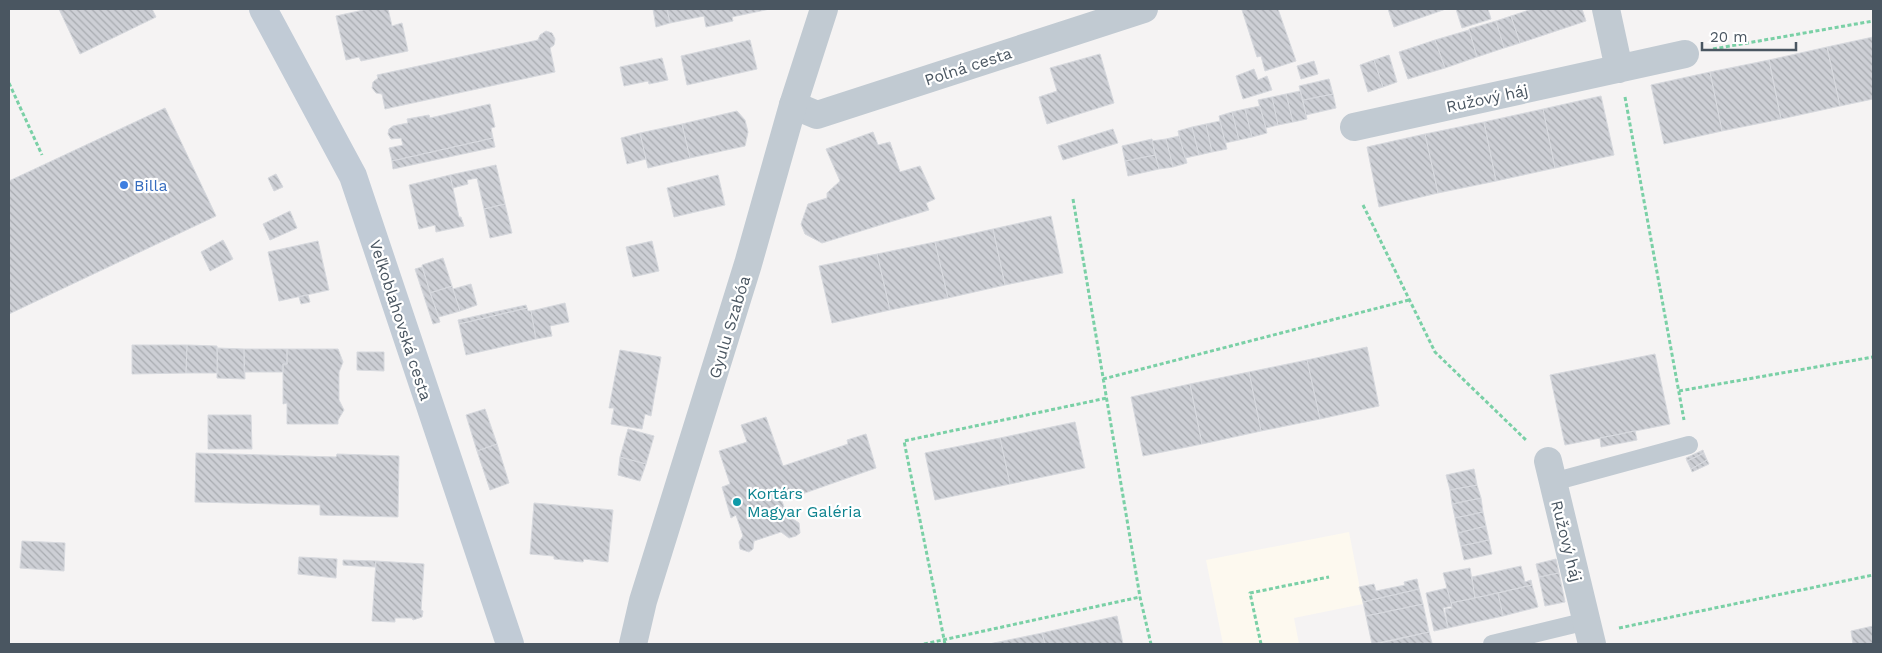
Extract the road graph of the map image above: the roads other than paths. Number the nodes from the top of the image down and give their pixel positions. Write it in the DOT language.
graph roads {
  1 [pos="263,9"];
  2 [pos="824,9"];
  3 [pos="1144,9"];
  4 [pos="1606,9"];
  5 [pos="1685,54"];
  6 [pos="1620,70"];
  7 [pos="793,105"];
  8 [pos="1354,127"];
  9 [pos="1689,445"];
  10 [pos="1551,472"];
  11 [pos="1590,633"];
  12 [pos="510,644"];
  13 [pos="633,644"];
  14 [pos="1492,644"];
  1 -- 12 [label="main road, Veľkoblahovská cesta"];
  2 -- 7 [label="street, Gyulu Szabóa"];
  3 -- 7 [label="street, Poľná cesta"];
  4 -- 6 [label="street"];
  5 -- 6 [label="street, Ružový háj"];
  6 -- 8 [label="street, Ružový háj"];
  7 -- 13 [label="street, Gyulu Szabóa"];
  9 -- 10 [label="lane"];
  10 -- 11 [label="street, Ružový háj"];
  11 -- 14 [label="lane"];
}
